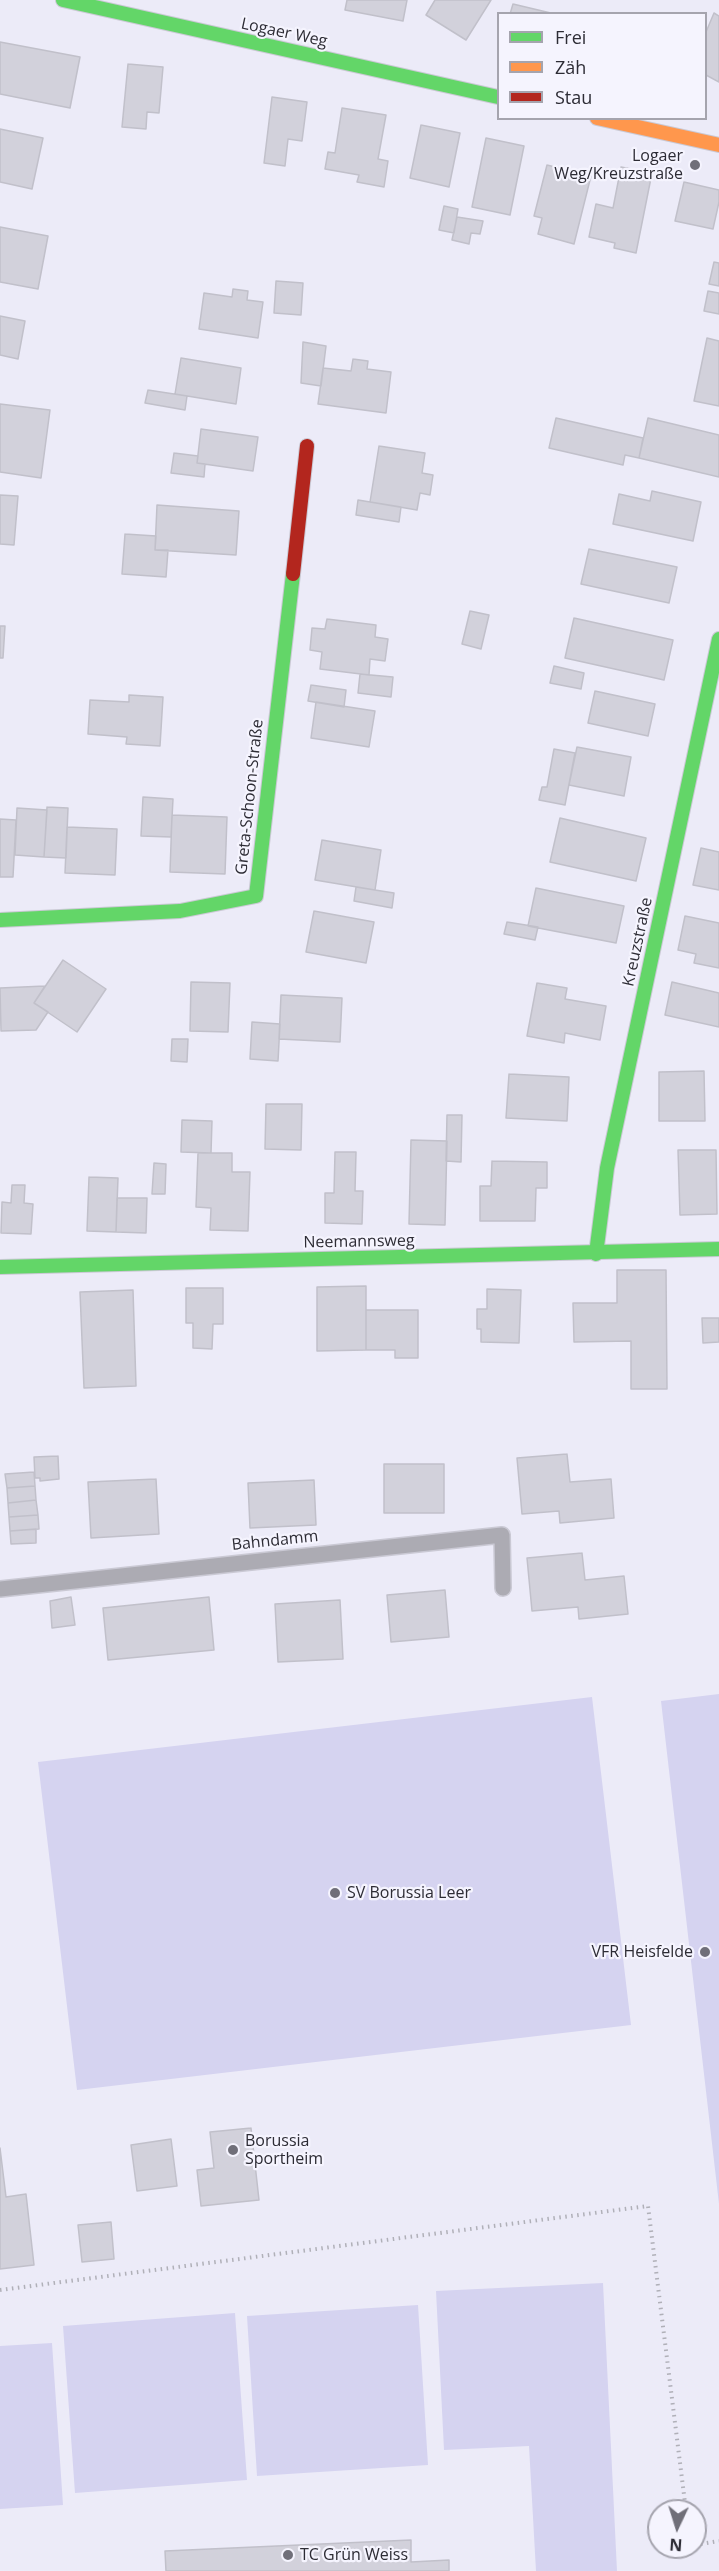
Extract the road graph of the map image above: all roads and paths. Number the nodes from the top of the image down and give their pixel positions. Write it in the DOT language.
graph roads {
  1 [pos="63,0"];
  2 [pos="497,97"];
  3 [pos="606,120"];
  4 [pos="719,145"];
  5 [pos="308,446"];
  6 [pos="719,639"];
  7 [pos="0,920"];
  8 [pos="719,1249"];
  9 [pos="596,1254"];
  10 [pos="0,1267"];
  11 [pos="0,1588"];
  12 [pos="503,1588"];
  13 [pos="0,2290"];
  14 [pos="685,2499"];
  1 -- 2 [label="street, Logaer Weg"];
  3 -- 4 [label="street"];
  5 -- 7 [label="street, Greta-Schoon-Straße"];
  6 -- 9 [label="street, Kreuzstraße"];
  8 -- 9 [label="street, Neemannsweg"];
  9 -- 10 [label="street, Neemannsweg"];
  11 -- 12 [label="lane, Bahndamm"];
  13 -- 14 [label="path"];
}
